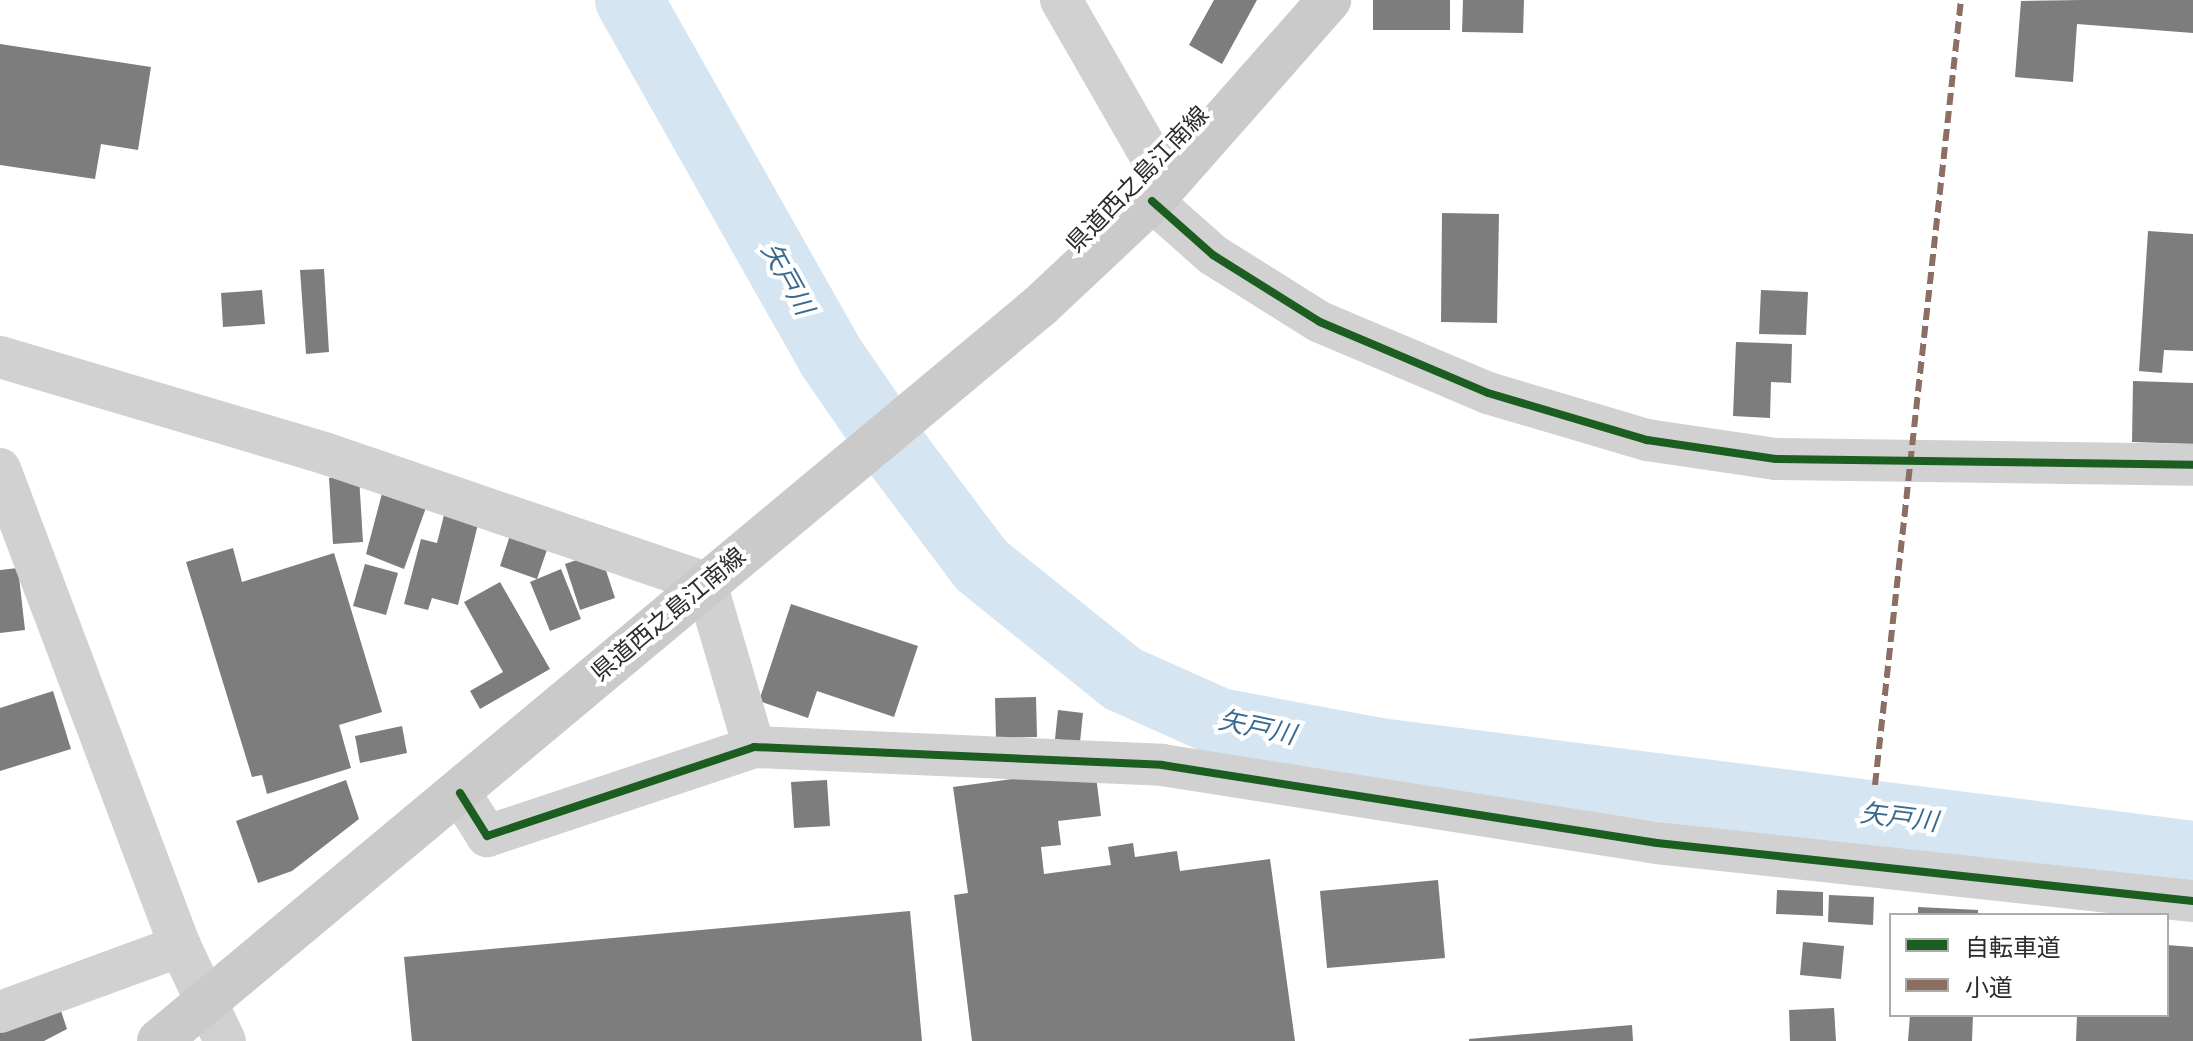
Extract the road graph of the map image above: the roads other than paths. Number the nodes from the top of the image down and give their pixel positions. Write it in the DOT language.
graph roads {
  1 [pos="1061,0"];
  2 [pos="1329,0"];
  3 [pos="1160,192"];
  4 [pos="0,357"];
  5 [pos="2193,465"];
  6 [pos="0,469"];
  7 [pos="706,583"];
  8 [pos="754,747"];
  9 [pos="460,793"];
  10 [pos="2193,901"];
  11 [pos="180,946"];
  12 [pos="0,1012"];
  13 [pos="214,1022"];
  14 [pos="159,1041"];
  1 -- 3 [label="street"];
  2 -- 3 [label="main road, 県道西之島江南線"];
  3 -- 5 [label="street"];
  3 -- 7 [label="main road, 県道西之島江南線"];
  4 -- 7 [label="street"];
  6 -- 11 [label="street"];
  7 -- 8 [label="street"];
  7 -- 9 [label="main road, 県道西之島江南線"];
  8 -- 9 [label="street"];
  8 -- 10 [label="street"];
  9 -- 13 [label="main road, 県道西之島江南線"];
  11 -- 12 [label="street"];
  11 -- 13 [label="street"];
  13 -- 14 [label="main road, 県道西之島江南線"];
}
